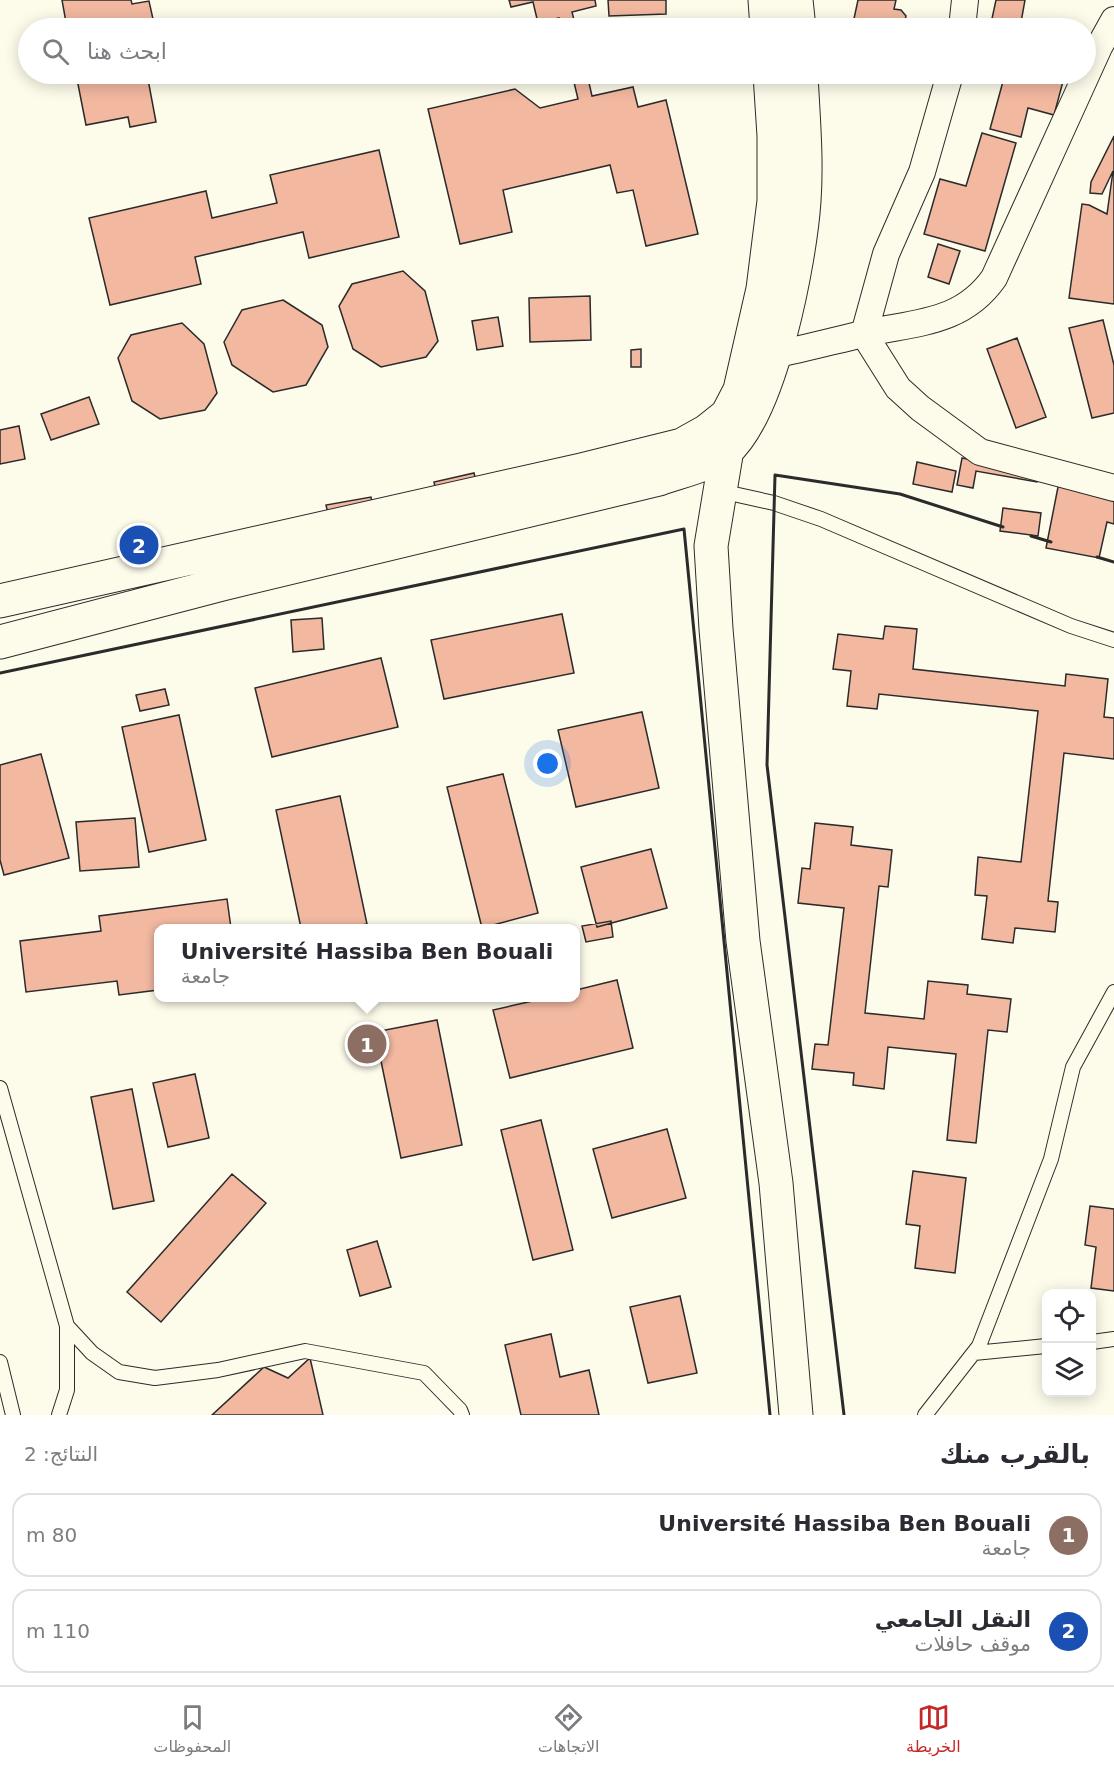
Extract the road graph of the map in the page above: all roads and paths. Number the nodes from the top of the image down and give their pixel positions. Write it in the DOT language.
graph roads {
  1 [pos="765,0"];
  2 [pos="796,0"];
  3 [pos="965,0"];
  4 [pos="766,18"];
  5 [pos="798,18"];
  6 [pos="963,18"];
  7 [pos="1114,20"];
  8 [pos="1096,54"];
  9 [pos="771,84"];
  10 [pos="801,84"];
  11 [pos="947,84"];
  12 [pos="1082,84"];
  13 [pos="864,333"];
  14 [pos="761,355"];
  15 [pos="727,415"];
  16 [pos="728,449"];
  17 [pos="1114,488"];
  18 [pos="720,491"];
  19 [pos="0,601"];
  20 [pos="1114,640"];
  21 [pos="0,642"];
  22 [pos="1114,992"];
  23 [pos="0,1088"];
  24 [pos="67,1326"];
  25 [pos="1114,1340"];
  26 [pos="1096,1342"];
  27 [pos="1042,1346"];
  28 [pos="974,1353"];
  29 [pos="0,1362"];
  30 [pos="13,1415"];
  31 [pos="59,1415"];
  32 [pos="462,1415"];
  33 [pos="796,1415"];
  34 [pos="925,1415"];
  1 -- 4 [label="main road"];
  2 -- 5 [label="main road"];
  3 -- 6 [label="street"];
  7 -- 8 [label="street"];
  9 -- 14 [label="main road"];
  10 -- 14 [label="main road"];
  11 -- 13 [label="street"];
  12 -- 13 [label="street"];
  13 -- 14 [label="street"];
  13 -- 17 [label="street"];
  14 -- 15 [label="main road"];
  14 -- 16 [label="main road"];
  15 -- 16 [label="main road"];
  15 -- 19 [label="main road"];
  16 -- 18 [label="main road"];
  16 -- 21 [label="main road"];
  18 -- 20 [label="lane"];
  18 -- 33 [label="main road"];
  22 -- 28 [label="lane"];
  23 -- 24 [label="lane"];
  24 -- 31 [label="lane"];
  24 -- 32 [label="lane"];
  25 -- 26 [label="lane"];
  27 -- 28 [label="lane"];
  28 -- 34 [label="lane"];
  29 -- 30 [label="lane"];
}
